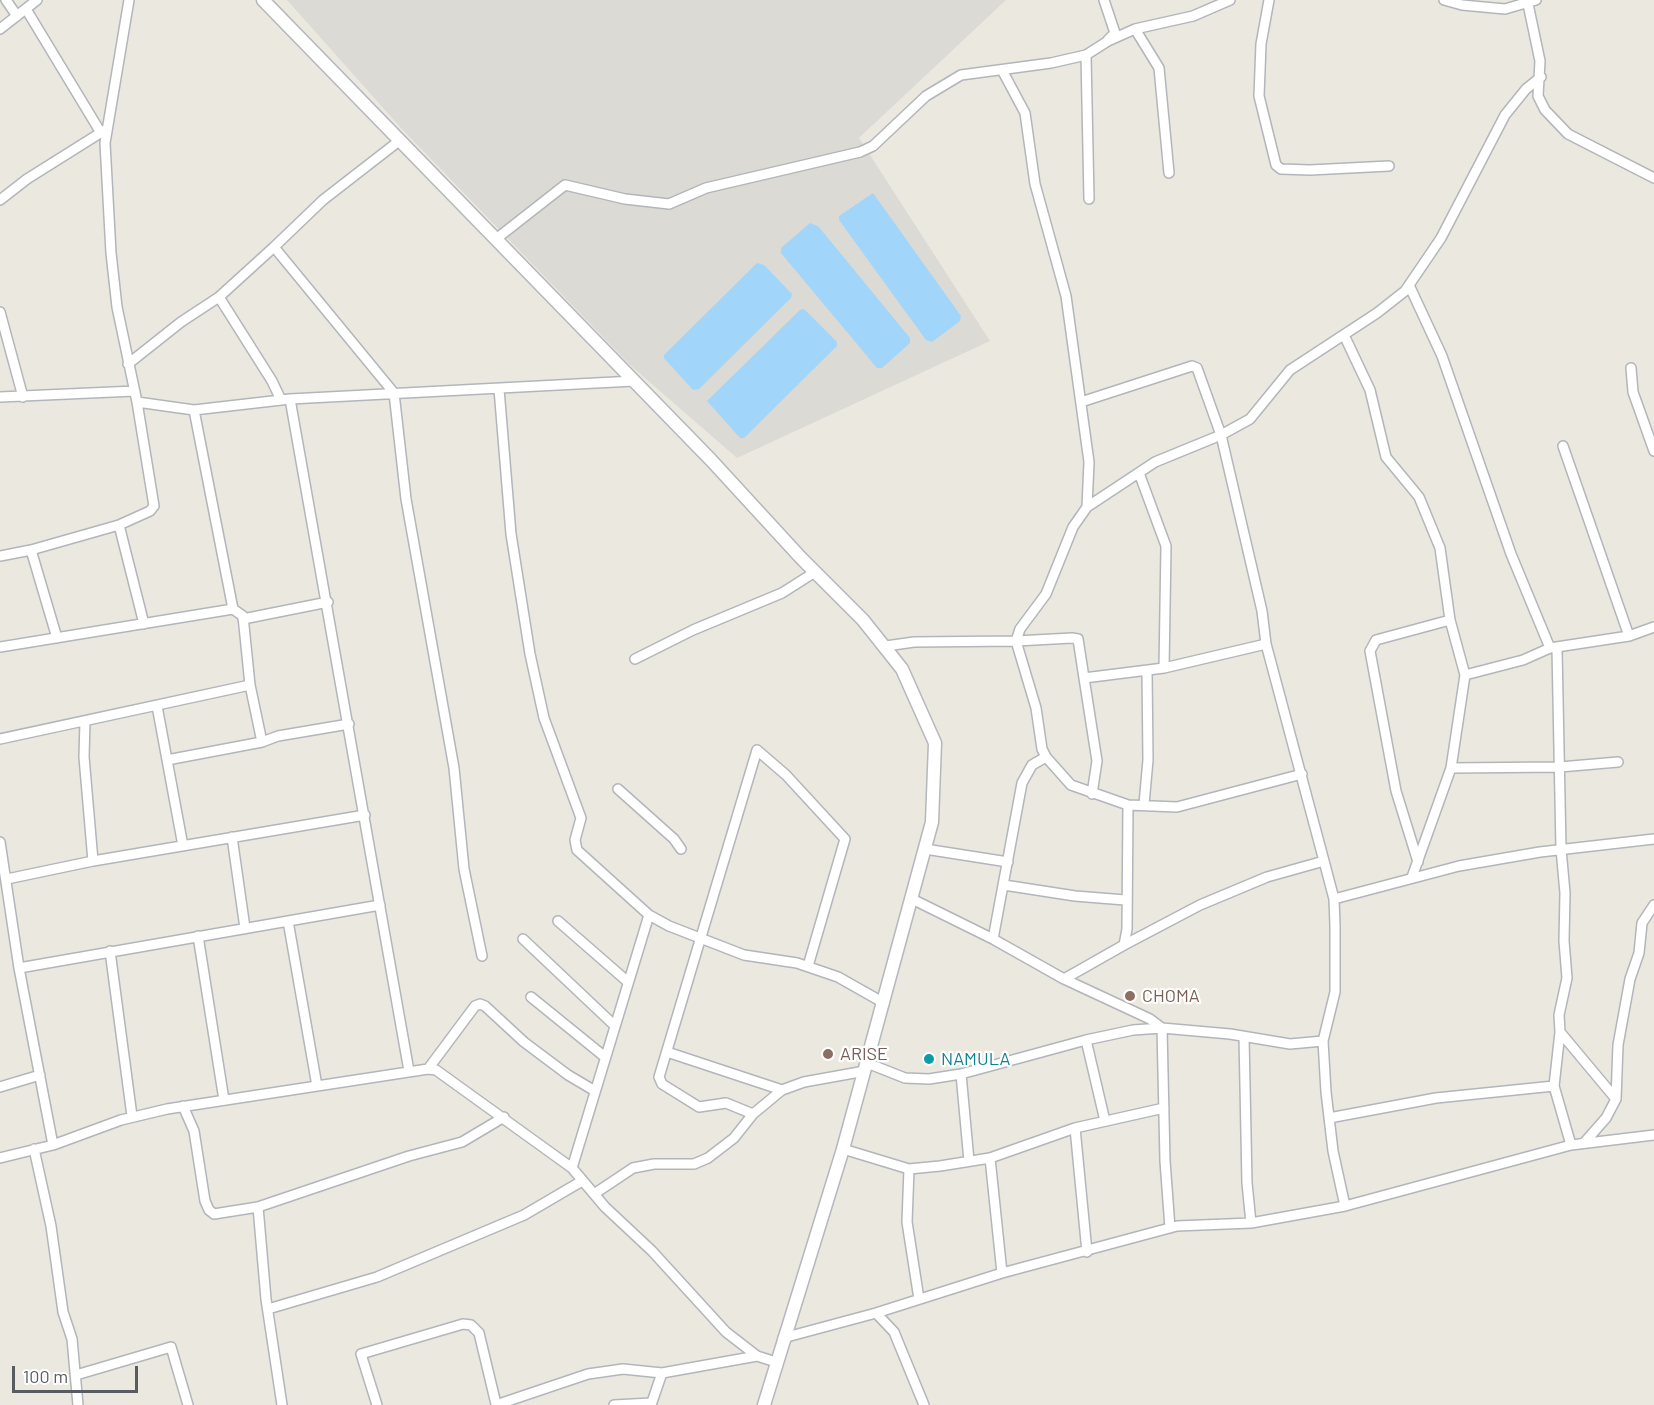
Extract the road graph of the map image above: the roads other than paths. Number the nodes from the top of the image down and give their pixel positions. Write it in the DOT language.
graph roads {
  1 [pos="6,0"];
  2 [pos="37,0"];
  3 [pos="129,0"];
  4 [pos="263,0"];
  5 [pos="1104,0"];
  6 [pos="1230,0"];
  7 [pos="1269,0"];
  8 [pos="1444,0"];
  9 [pos="1532,2"];
  10 [pos="26,9"];
  11 [pos="17,16"];
  12 [pos="1135,29"];
  13 [pos="0,30"];
  14 [pos="1108,41"];
  15 [pos="1086,55"];
  16 [pos="1002,70"];
  17 [pos="1541,77"];
  18 [pos="103,132"];
  19 [pos="399,141"];
  20 [pos="1389,166"];
  21 [pos="1169,173"];
  22 [pos="1654,178"];
  23 [pos="1089,199"];
  24 [pos="0,200"];
  25 [pos="496,238"];
  26 [pos="274,247"];
  27 [pos="1409,285"];
  28 [pos="219,297"];
  29 [pos="0,312"];
  30 [pos="1344,335"];
  31 [pos="128,364"];
  32 [pos="1631,368"];
  33 [pos="634,381"];
  34 [pos="499,389"];
  35 [pos="135,391"];
  36 [pos="394,393"];
  37 [pos="0,397"];
  38 [pos="23,397"];
  39 [pos="285,399"];
  40 [pos="137,402"];
  41 [pos="1081,402"];
  42 [pos="194,410"];
  43 [pos="1221,435"];
  44 [pos="1563,446"];
  45 [pos="1654,450"];
  46 [pos="1139,474"];
  47 [pos="1087,507"];
  48 [pos="119,525"];
  49 [pos="31,550"];
  50 [pos="0,556"];
  51 [pos="815,572"];
  52 [pos="328,602"];
  53 [pos="233,609"];
  54 [pos="243,619"];
  55 [pos="1450,620"];
  56 [pos="144,624"];
  57 [pos="1653,627"];
  58 [pos="1629,636"];
  59 [pos="57,638"];
  60 [pos="1016,641"];
  61 [pos="1266,644"];
  62 [pos="886,646"];
  63 [pos="0,647"];
  64 [pos="1554,649"];
  65 [pos="635,659"];
  66 [pos="1164,669"];
  67 [pos="1147,671"];
  68 [pos="1465,675"];
  69 [pos="1084,678"];
  70 [pos="250,685"];
  71 [pos="157,706"];
  72 [pos="85,720"];
  73 [pos="349,724"];
  74 [pos="0,739"];
  75 [pos="262,742"];
  76 [pos="1046,757"];
  77 [pos="167,760"];
  78 [pos="1618,762"];
  79 [pos="1560,767"];
  80 [pos="1451,768"];
  81 [pos="1302,774"];
  82 [pos="618,789"];
  83 [pos="1092,794"];
  84 [pos="1144,804"];
  85 [pos="1128,805"];
  86 [pos="365,815"];
  87 [pos="232,837"];
  88 [pos="1654,839"];
  89 [pos="0,842"];
  90 [pos="183,846"];
  91 [pos="681,849"];
  92 [pos="925,849"];
  93 [pos="1561,849"];
  94 [pos="93,861"];
  95 [pos="1324,861"];
  96 [pos="1008,862"];
  97 [pos="1418,862"];
  98 [pos="1412,878"];
  99 [pos="6,883"];
  100 [pos="1004,885"];
  101 [pos="912,899"];
  102 [pos="1334,899"];
  103 [pos="1125,900"];
  104 [pos="380,905"];
  105 [pos="1654,905"];
  106 [pos="648,915"];
  107 [pos="288,921"];
  108 [pos="558,921"];
  109 [pos="245,928"];
  110 [pos="198,936"];
  111 [pos="523,939"];
  112 [pos="699,939"];
  113 [pos="993,939"];
  114 [pos="1124,945"];
  115 [pos="110,951"];
  116 [pos="482,956"];
  117 [pos="808,966"];
  118 [pos="19,968"];
  119 [pos="1064,979"];
  120 [pos="628,982"];
  121 [pos="531,997"];
  122 [pos="884,1003"];
  123 [pos="614,1025"];
  124 [pos="1162,1028"];
  125 [pos="1560,1032"];
  126 [pos="1244,1037"];
  127 [pos="1086,1040"];
  128 [pos="1323,1041"];
  129 [pos="667,1052"];
  130 [pos="605,1057"];
  131 [pos="866,1067"];
  132 [pos="428,1069"];
  133 [pos="410,1071"];
  134 [pos="961,1074"];
  135 [pos="40,1075"];
  136 [pos="316,1086"];
  137 [pos="1554,1086"];
  138 [pos="0,1087"];
  139 [pos="782,1090"];
  140 [pos="595,1091"];
  141 [pos="1616,1099"];
  142 [pos="224,1100"];
  143 [pos="183,1106"];
  144 [pos="1164,1108"];
  145 [pos="753,1114"];
  146 [pos="132,1116"];
  147 [pos="504,1117"];
  148 [pos="1329,1118"];
  149 [pos="1105,1121"];
  150 [pos="1075,1128"];
  151 [pos="1654,1135"];
  152 [pos="1584,1143"];
  153 [pos="53,1145"];
  154 [pos="1571,1145"];
  155 [pos="34,1149"];
  156 [pos="843,1149"];
  157 [pos="0,1158"];
  158 [pos="990,1158"];
  159 [pos="969,1161"];
  160 [pos="572,1168"];
  161 [pos="909,1169"];
  162 [pos="582,1181"];
  163 [pos="594,1194"];
  164 [pos="1345,1206"];
  165 [pos="258,1207"];
  166 [pos="1251,1222"];
  167 [pos="1170,1228"];
  168 [pos="1087,1252"];
  169 [pos="1002,1274"];
  170 [pos="919,1299"];
  171 [pos="268,1309"];
  172 [pos="876,1313"];
  173 [pos="783,1338"];
  174 [pos="757,1356"];
  175 [pos="776,1362"];
  176 [pos="662,1373"];
  177 [pos="76,1374"];
  178 [pos="496,1404"];
  179 [pos="651,1404"];
  180 [pos="78,1405"];
  181 [pos="188,1405"];
  182 [pos="282,1405"];
  183 [pos="377,1405"];
  184 [pos="614,1405"];
  185 [pos="764,1405"];
  186 [pos="924,1405"];
  1 -- 11 [label="street"];
  2 -- 10 [label="street"];
  3 -- 18 [label="street"];
  4 -- 19 [label="street"];
  5 -- 14 [label="street"];
  6 -- 12 [label="street"];
  7 -- 20 [label="street"];
  8 -- 9 [label="street"];
  9 -- 17 [label="street"];
  10 -- 11 [label="street"];
  10 -- 18 [label="street"];
  11 -- 13 [label="street"];
  12 -- 14 [label="street"];
  12 -- 21 [label="street"];
  14 -- 15 [label="street"];
  15 -- 16 [label="street"];
  15 -- 23 [label="street"];
  16 -- 25 [label="street"];
  16 -- 41 [label="street"];
  17 -- 22 [label="street"];
  17 -- 27 [label="street"];
  18 -- 24 [label="street"];
  18 -- 31 [label="street"];
  19 -- 25 [label="street"];
  19 -- 26 [label="street"];
  25 -- 33 [label="street"];
  26 -- 28 [label="street"];
  26 -- 36 [label="street"];
  27 -- 30 [label="street"];
  27 -- 64 [label="street"];
  28 -- 31 [label="street"];
  28 -- 39 [label="street"];
  29 -- 38 [label="street"];
  30 -- 43 [label="street"];
  30 -- 55 [label="street"];
  31 -- 35 [label="street"];
  32 -- 45 [label="street"];
  33 -- 34 [label="street"];
  33 -- 51 [label="street"];
  34 -- 36 [label="street"];
  34 -- 106 [label="street"];
  35 -- 38 [label="street"];
  35 -- 40 [label="street"];
  36 -- 39 [label="street"];
  36 -- 116 [label="street"];
  37 -- 38 [label="street"];
  39 -- 42 [label="street"];
  39 -- 52 [label="street"];
  40 -- 42 [label="street"];
  40 -- 48 [label="street"];
  41 -- 43 [label="street"];
  41 -- 47 [label="street"];
  42 -- 53 [label="street"];
  43 -- 46 [label="street"];
  43 -- 61 [label="street"];
  44 -- 58 [label="street"];
  46 -- 47 [label="street"];
  46 -- 66 [label="street"];
  47 -- 60 [label="street"];
  48 -- 49 [label="street"];
  48 -- 56 [label="street"];
  49 -- 50 [label="street"];
  49 -- 59 [label="street"];
  51 -- 62 [label="street"];
  51 -- 65 [label="street"];
  52 -- 54 [label="street"];
  52 -- 73 [label="street"];
  53 -- 54 [label="street"];
  53 -- 56 [label="street"];
  54 -- 70 [label="street"];
  55 -- 68 [label="street"];
  55 -- 97 [label="street"];
  56 -- 59 [label="street"];
  57 -- 58 [label="street"];
  58 -- 64 [label="street"];
  59 -- 63 [label="street"];
  60 -- 62 [label="street"];
  60 -- 69 [label="street"];
  60 -- 76 [label="street"];
  61 -- 66 [label="street"];
  61 -- 81 [label="street"];
  62 -- 92 [label="street"];
  64 -- 68 [label="street"];
  64 -- 79 [label="street"];
  66 -- 67 [label="street"];
  67 -- 69 [label="street"];
  67 -- 84 [label="street"];
  68 -- 80 [label="street"];
  69 -- 83 [label="street"];
  70 -- 71 [label="street"];
  70 -- 75 [label="street"];
  71 -- 72 [label="street"];
  71 -- 77 [label="street"];
  72 -- 74 [label="street"];
  72 -- 94 [label="street"];
  73 -- 75 [label="street"];
  73 -- 86 [label="street"];
  75 -- 77 [label="street"];
  76 -- 83 [label="street"];
  76 -- 96 [label="street"];
  77 -- 90 [label="street"];
  78 -- 79 [label="street"];
  79 -- 80 [label="street"];
  79 -- 93 [label="street"];
  80 -- 97 [label="street"];
  81 -- 84 [label="street"];
  81 -- 95 [label="street"];
  82 -- 91 [label="street"];
  83 -- 85 [label="street"];
  84 -- 85 [label="street"];
  85 -- 103 [label="street"];
  86 -- 87 [label="street"];
  86 -- 104 [label="street"];
  87 -- 90 [label="street"];
  87 -- 109 [label="street"];
  88 -- 93 [label="street"];
  89 -- 99 [label="street"];
  90 -- 94 [label="street"];
  92 -- 96 [label="street"];
  92 -- 101 [label="street"];
  93 -- 98 [label="street"];
  93 -- 125 [label="street"];
  94 -- 99 [label="street"];
  95 -- 102 [label="street"];
  95 -- 114 [label="street"];
  96 -- 100 [label="street"];
  97 -- 98 [label="street"];
  98 -- 102 [label="street"];
  99 -- 118 [label="street"];
  100 -- 103 [label="street"];
  100 -- 113 [label="street"];
  101 -- 113 [label="street"];
  101 -- 122 [label="street"];
  102 -- 128 [label="street"];
  103 -- 114 [label="street"];
  104 -- 107 [label="street"];
  104 -- 133 [label="street"];
  105 -- 141 [label="street"];
  106 -- 112 [label="street"];
  106 -- 120 [label="street"];
  107 -- 109 [label="street"];
  107 -- 136 [label="street"];
  108 -- 120 [label="street"];
  109 -- 110 [label="street"];
  110 -- 115 [label="street"];
  110 -- 142 [label="street"];
  111 -- 123 [label="street"];
  112 -- 117 [label="street"];
  112 -- 117 [label="street"];
  112 -- 129 [label="street"];
  113 -- 119 [label="street"];
  114 -- 119 [label="street"];
  115 -- 118 [label="street"];
  115 -- 146 [label="street"];
  117 -- 122 [label="street"];
  118 -- 135 [label="street"];
  119 -- 124 [label="street"];
  120 -- 123 [label="street"];
  121 -- 130 [label="street"];
  122 -- 131 [label="street"];
  123 -- 130 [label="street"];
  124 -- 126 [label="street"];
  124 -- 127 [label="street"];
  124 -- 144 [label="street"];
  125 -- 137 [label="street"];
  125 -- 141 [label="street"];
  126 -- 128 [label="street"];
  126 -- 166 [label="street"];
  127 -- 134 [label="street"];
  127 -- 149 [label="street"];
  128 -- 148 [label="street"];
  129 -- 139 [label="street"];
  129 -- 145 [label="street"];
  130 -- 140 [label="street"];
  131 -- 134 [label="street"];
  131 -- 139 [label="street"];
  131 -- 156 [label="street"];
  132 -- 133 [label="street"];
  132 -- 140 [label="street"];
  132 -- 147 [label="street"];
  133 -- 136 [label="street"];
  134 -- 159 [label="street"];
  135 -- 138 [label="street"];
  135 -- 153 [label="street"];
  136 -- 142 [label="street"];
  137 -- 148 [label="street"];
  137 -- 154 [label="street"];
  139 -- 145 [label="street"];
  140 -- 160 [label="street"];
  141 -- 152 [label="street"];
  142 -- 143 [label="street"];
  143 -- 146 [label="street"];
  143 -- 165 [label="street"];
  144 -- 149 [label="street"];
  144 -- 167 [label="street"];
  145 -- 163 [label="street"];
  146 -- 153 [label="street"];
  147 -- 160 [label="street"];
  147 -- 165 [label="street"];
  148 -- 164 [label="street"];
  149 -- 150 [label="street"];
  150 -- 158 [label="street"];
  150 -- 168 [label="street"];
  151 -- 152 [label="street"];
  152 -- 154 [label="street"];
  153 -- 155 [label="street"];
  154 -- 164 [label="street"];
  155 -- 157 [label="street"];
  155 -- 177 [label="street"];
  156 -- 161 [label="street"];
  156 -- 173 [label="street"];
  158 -- 159 [label="street"];
  158 -- 169 [label="street"];
  159 -- 161 [label="street"];
  160 -- 162 [label="street"];
  161 -- 170 [label="street"];
  162 -- 163 [label="street"];
  162 -- 171 [label="street"];
  163 -- 174 [label="street"];
  164 -- 166 [label="street"];
  165 -- 171 [label="street"];
  166 -- 167 [label="street"];
  167 -- 168 [label="street"];
  168 -- 169 [label="street"];
  169 -- 170 [label="street"];
  170 -- 172 [label="street"];
  171 -- 182 [label="street"];
  172 -- 173 [label="street"];
  172 -- 186 [label="street"];
  173 -- 175 [label="street"];
  174 -- 175 [label="street"];
  174 -- 176 [label="street"];
  175 -- 185 [label="street"];
  176 -- 178 [label="street"];
  176 -- 179 [label="street"];
  177 -- 180 [label="street"];
  177 -- 181 [label="street"];
  178 -- 183 [label="street"];
  179 -- 184 [label="street"];
}
